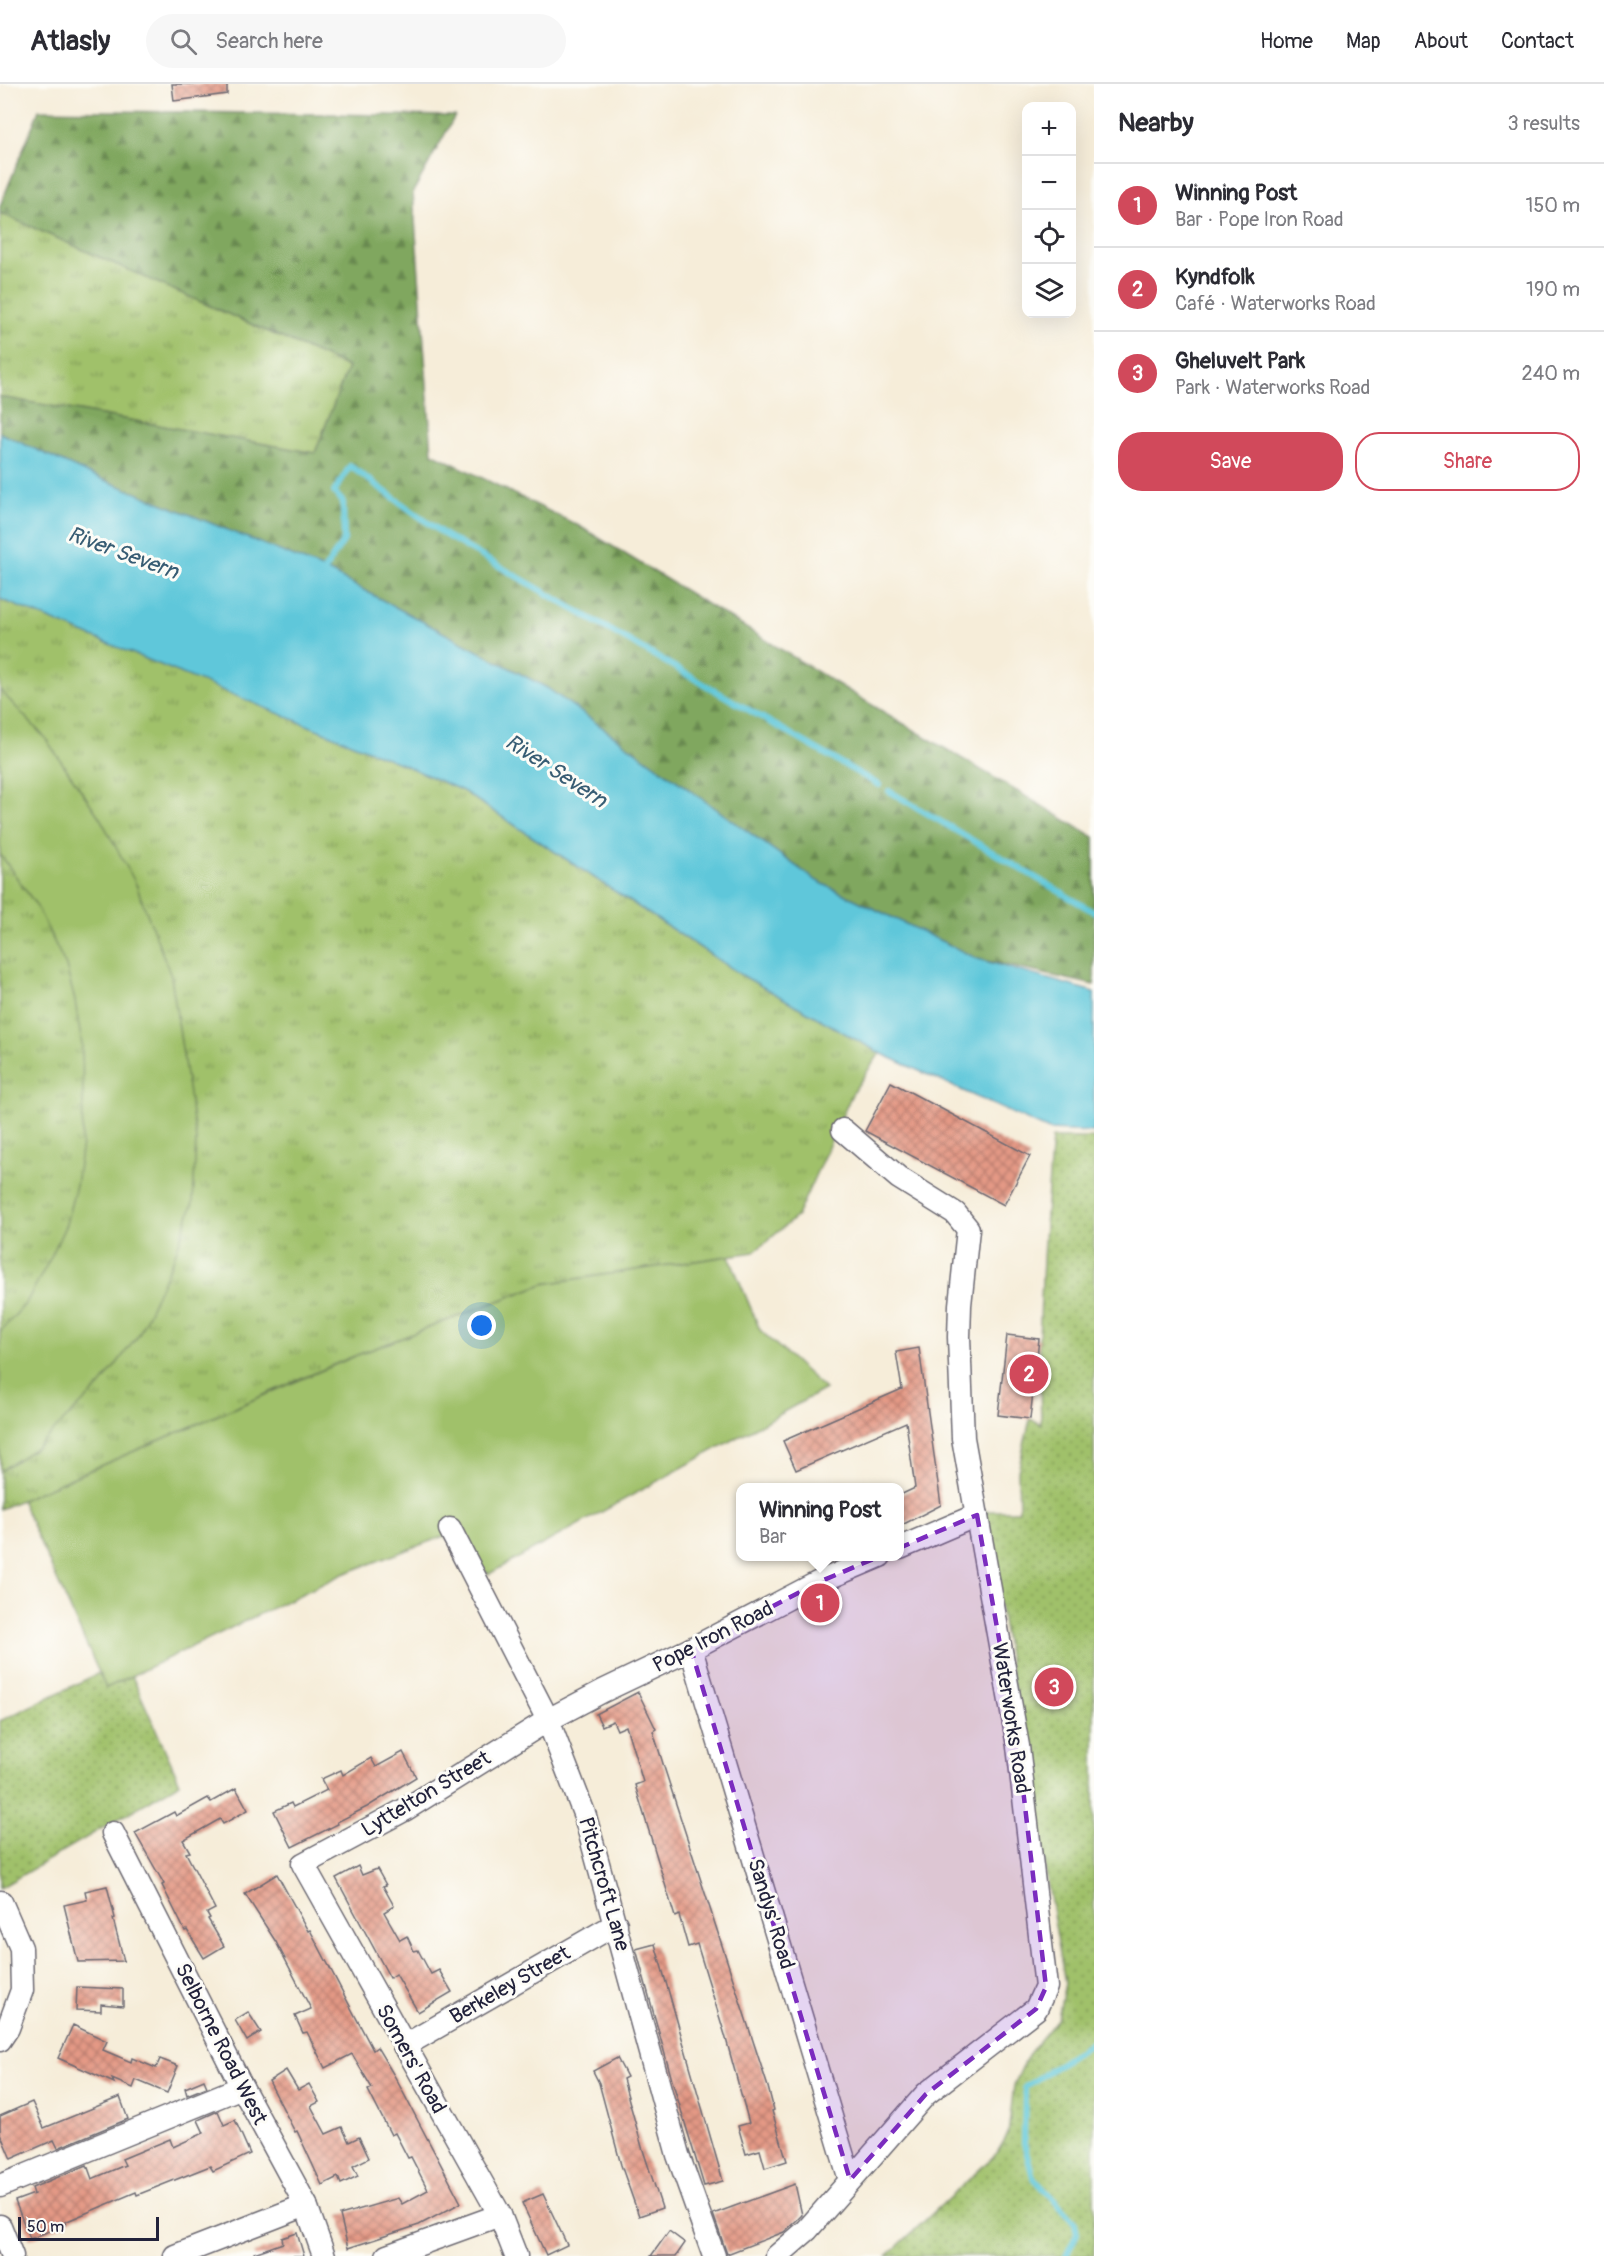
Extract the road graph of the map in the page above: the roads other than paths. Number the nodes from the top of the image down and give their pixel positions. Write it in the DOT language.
graph roads {
  1 [pos="843,1130"];
  2 [pos="976,1515"];
  3 [pos="450,1529"];
  4 [pos="904,1546"];
  5 [pos="869,1561"];
  6 [pos="692,1649"];
  7 [pos="548,1720"];
  8 [pos="113,1833"];
  9 [pos="303,1864"];
  10 [pos="1,1902"];
  11 [pos="616,1924"];
  12 [pos="0,2040"];
  13 [pos="404,2046"];
  14 [pos="242,2087"];
  15 [pos="850,2180"];
  16 [pos="0,2186"];
  17 [pos="306,2205"];
  18 [pos="500,2215"];
  19 [pos="0,2226"];
  20 [pos="12,2256"];
  21 [pos="175,2256"];
  22 [pos="324,2256"];
  23 [pos="387,2256"];
  24 [pos="516,2256"];
  25 [pos="714,2256"];
  26 [pos="777,2256"];
  1 -- 2 [label="street, Waterworks Road"];
  2 -- 4 [label="street"];
  2 -- 15 [label="street, Waterworks Road"];
  3 -- 7 [label="street, Pitchcroft Lane"];
  5 -- 6 [label="street, Pope Iron Road"];
  6 -- 7 [label="street, Pope Iron Road"];
  6 -- 15 [label="street, Sandys' Road"];
  7 -- 9 [label="street, Lyttelton Street"];
  7 -- 11 [label="street, Pitchcroft Lane"];
  8 -- 14 [label="street, Selborne Road West"];
  9 -- 13 [label="street, Somers' Road"];
  10 -- 12 [label="street"];
  11 -- 13 [label="street, Berkeley Street"];
  11 -- 25 [label="street, Pitchcroft Lane"];
  13 -- 18 [label="street, Somers' Road"];
  14 -- 16 [label="street"];
  14 -- 17 [label="street, Selborne Road West"];
  15 -- 26 [label="street, Waterworks Road"];
  17 -- 21 [label="street"];
  17 -- 22 [label="street, Selborne Road West"];
  18 -- 23 [label="street"];
  18 -- 24 [label="street, Somers' Road"];
  19 -- 20 [label="street"];
}
